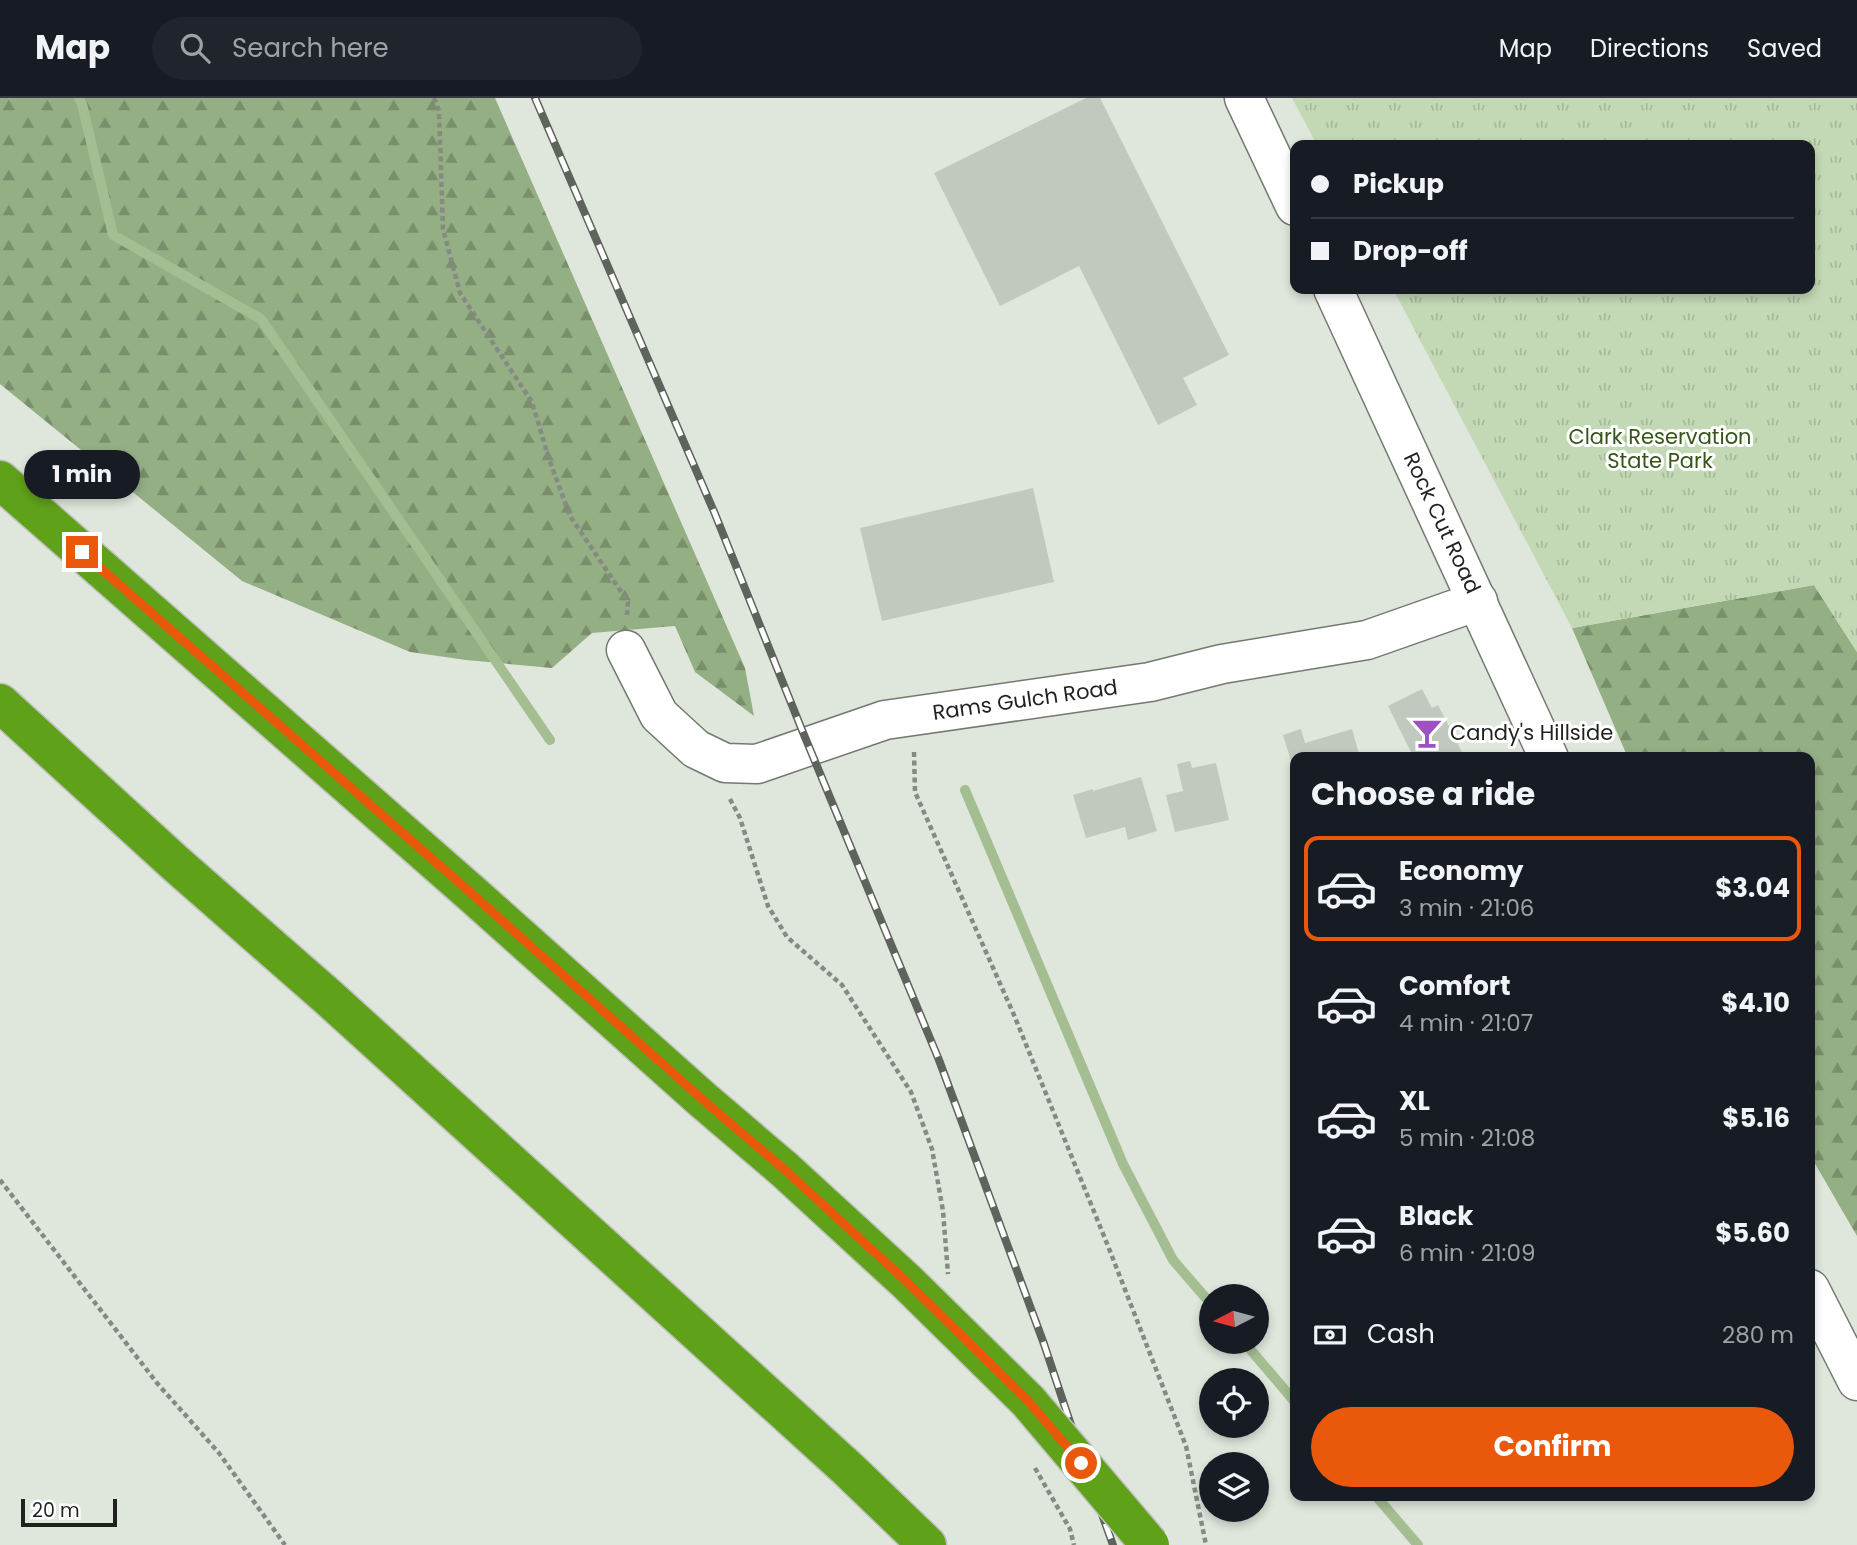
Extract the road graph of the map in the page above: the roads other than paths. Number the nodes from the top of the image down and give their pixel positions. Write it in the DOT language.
graph roads {
  1 [pos="1244,98"];
  2 [pos="1290,195"];
  3 [pos="1335,294"];
  4 [pos="0,480"];
  5 [pos="1478,601"];
  6 [pos="626,650"];
  7 [pos="0,704"];
  8 [pos="1546,752"];
  9 [pos="1815,1299"];
  10 [pos="1857,1381"];
  11 [pos="926,1544"];
  12 [pos="1150,1545"];
  1 -- 2 [label="street"];
  3 -- 5 [label="street, Rock Cut Road"];
  4 -- 12 [label="highway, bridge"];
  5 -- 6 [label="street, Rams Gulch Road"];
  5 -- 8 [label="street, Rock Cut Road"];
  7 -- 11 [label="highway"];
  9 -- 10 [label="street"];
}
